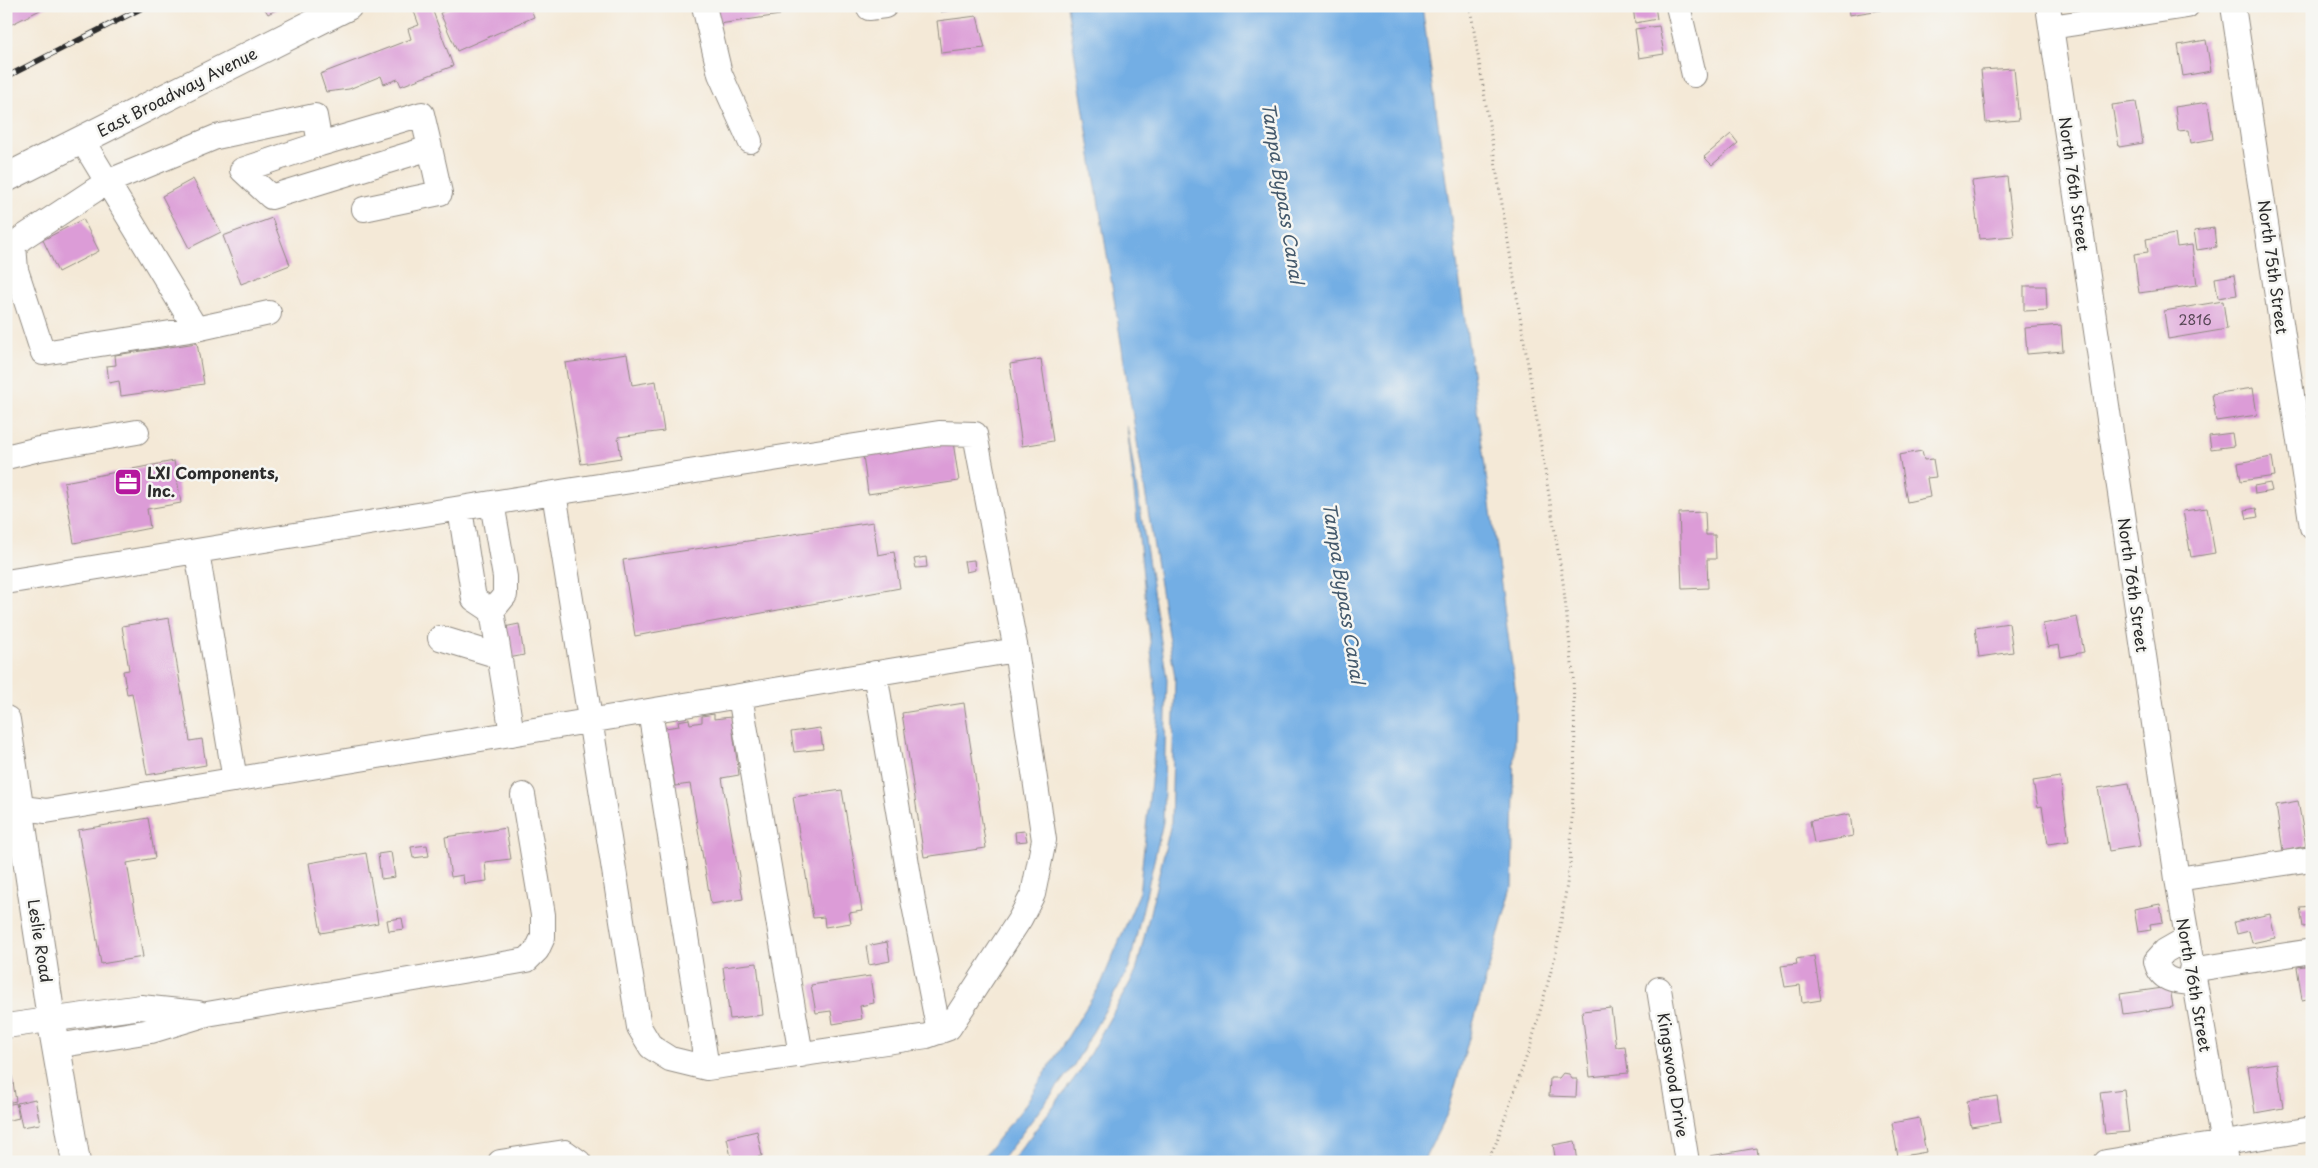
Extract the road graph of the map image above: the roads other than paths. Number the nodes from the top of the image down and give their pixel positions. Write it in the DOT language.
graph roads {
  1 [pos="348,6"];
  2 [pos="704,6"];
  3 [pos="868,6"];
  4 [pos="885,6"];
  5 [pos="1678,6"];
  6 [pos="2187,6"];
  7 [pos="2233,6"];
  8 [pos="2050,17"];
  9 [pos="1694,75"];
  10 [pos="82,140"];
  11 [pos="750,141"];
  12 [pos="320,144"];
  13 [pos="430,148"];
  14 [pos="6,178"];
  15 [pos="107,182"];
  16 [pos="364,209"];
  17 [pos="269,313"];
  18 [pos="196,329"];
  19 [pos="137,432"];
  20 [pos="2304,434"];
  21 [pos="6,457"];
  22 [pos="554,493"];
  23 [pos="492,503"];
  24 [pos="460,508"];
  25 [pos="2312,527"];
  26 [pos="197,552"];
  27 [pos="6,582"];
  28 [pos="492,611"];
  29 [pos="440,638"];
  30 [pos="1016,650"];
  31 [pos="500,656"];
  32 [pos="875,673"];
  33 [pos="740,696"];
  34 [pos="650,711"];
  35 [pos="6,720"];
  36 [pos="590,721"];
  37 [pos="512,734"];
  38 [pos="235,780"];
  39 [pos="523,795"];
  40 [pos="13,806"];
  41 [pos="2312,859"];
  42 [pos="2177,880"];
  43 [pos="2186,939"];
  44 [pos="2312,951"];
  45 [pos="2192,976"];
  46 [pos="1659,989"];
  47 [pos="207,1014"];
  48 [pos="51,1018"];
  49 [pos="6,1026"];
  50 [pos="939,1032"];
  51 [pos="56,1046"];
  52 [pos="801,1055"];
  53 [pos="708,1068"];
  54 [pos="2312,1129"];
  55 [pos="2224,1152"];
  56 [pos="572,1157"];
  57 [pos="76,1162"];
  58 [pos="500,1162"];
  59 [pos="1687,1162"];
  60 [pos="2106,1162"];
  1 -- 10 [label="main road, East Broadway Avenue"];
  2 -- 11 [label="street"];
  3 -- 4 [label="street"];
  5 -- 9 [label="street"];
  6 -- 8 [label="street"];
  7 -- 20 [label="street, North 75th Street"];
  8 -- 42 [label="street, North 76th Street"];
  10 -- 14 [label="main road, East Broadway Avenue"];
  10 -- 15 [label="street"];
  12 -- 13 [label="street"];
  12 -- 13 [label="street"];
  12 -- 15 [label="street"];
  13 -- 16 [label="street"];
  15 -- 18 [label="street"];
  15 -- 18 [label="street"];
  17 -- 18 [label="street"];
  19 -- 21 [label="street"];
  20 -- 25 [label="street, North 75th Street"];
  22 -- 23 [label="street"];
  22 -- 30 [label="street"];
  22 -- 36 [label="street"];
  23 -- 24 [label="street"];
  23 -- 28 [label="street"];
  24 -- 26 [label="street"];
  24 -- 28 [label="street"];
  26 -- 27 [label="street"];
  26 -- 38 [label="street"];
  28 -- 31 [label="street"];
  29 -- 31 [label="street"];
  30 -- 32 [label="street"];
  30 -- 50 [label="street"];
  31 -- 37 [label="street"];
  32 -- 33 [label="street"];
  32 -- 50 [label="street"];
  33 -- 34 [label="street"];
  33 -- 52 [label="street"];
  34 -- 36 [label="street"];
  34 -- 53 [label="street"];
  35 -- 40 [label="main road, Leslie Road"];
  36 -- 37 [label="street"];
  36 -- 53 [label="street"];
  37 -- 38 [label="street"];
  38 -- 40 [label="street"];
  39 -- 47 [label="street"];
  40 -- 48 [label="main road, Leslie Road"];
  41 -- 42 [label="street"];
  42 -- 43 [label="street, North 76th Street"];
  43 -- 45 [label="street, North 76th Street"];
  43 -- 45 [label="street"];
  44 -- 45 [label="street"];
  45 -- 55 [label="street, North 76th Street"];
  46 -- 59 [label="street, Kingswood Drive"];
  47 -- 48 [label="street"];
  47 -- 51 [label="street"];
  48 -- 49 [label="street"];
  48 -- 51 [label="main road, Leslie Road"];
  50 -- 52 [label="street"];
  51 -- 57 [label="main road, Leslie Road"];
  52 -- 53 [label="street"];
  54 -- 55 [label="street"];
  55 -- 60 [label="street"];
  56 -- 58 [label="street"];
}
